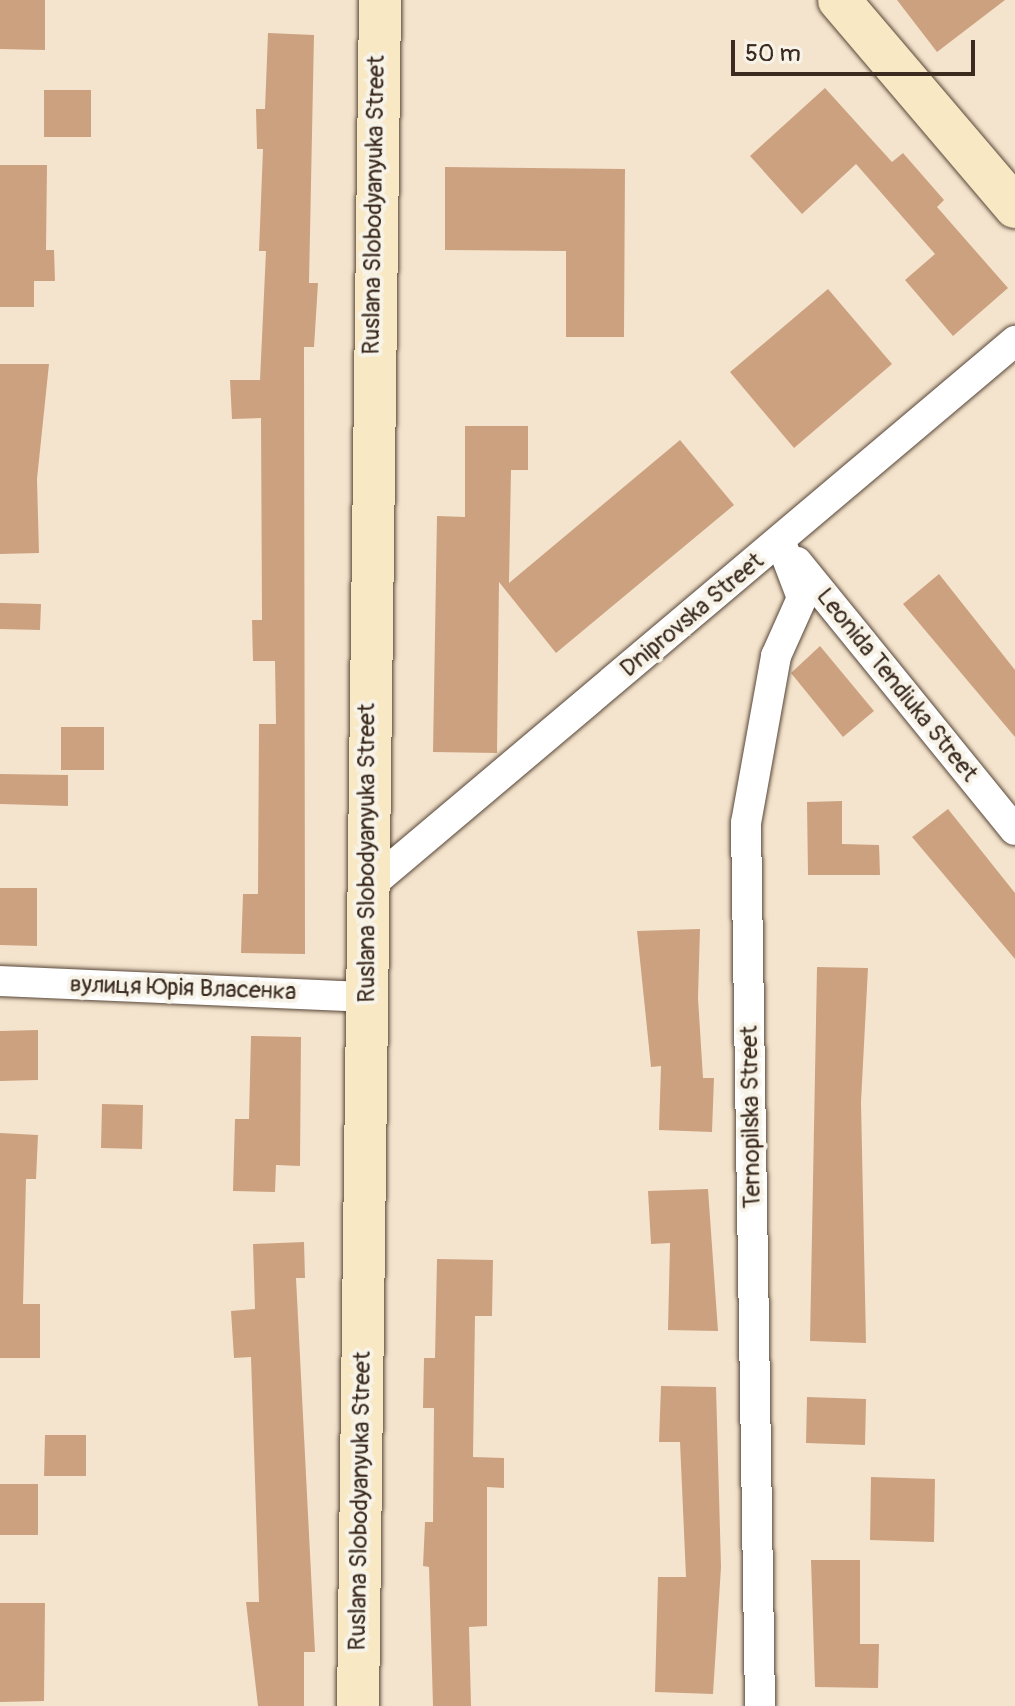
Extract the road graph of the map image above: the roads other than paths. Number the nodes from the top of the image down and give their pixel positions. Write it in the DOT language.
graph roads {
  1 [pos="380,0"];
  2 [pos="840,1"];
  3 [pos="1015,207"];
  4 [pos="1015,341"];
  5 [pos="780,540"];
  6 [pos="1015,830"];
  7 [pos="368,887"];
  8 [pos="0,981"];
  9 [pos="366,997"];
  10 [pos="358,1706"];
  11 [pos="760,1706"];
  1 -- 7 [label="main road, Ruslana Slobodyanyuka Street"];
  2 -- 3 [label="main road"];
  4 -- 5 [label="street, Dniprovska Street"];
  5 -- 6 [label="street, Leonida Tendiuka Street"];
  5 -- 7 [label="street, Dniprovska Street"];
  5 -- 11 [label="street, Ternopilska Street"];
  7 -- 9 [label="main road, Ruslana Slobodyanyuka Street"];
  8 -- 9 [label="street, вулиця Юрія Власенка"];
  9 -- 10 [label="main road, Ruslana Slobodyanyuka Street"];
}
